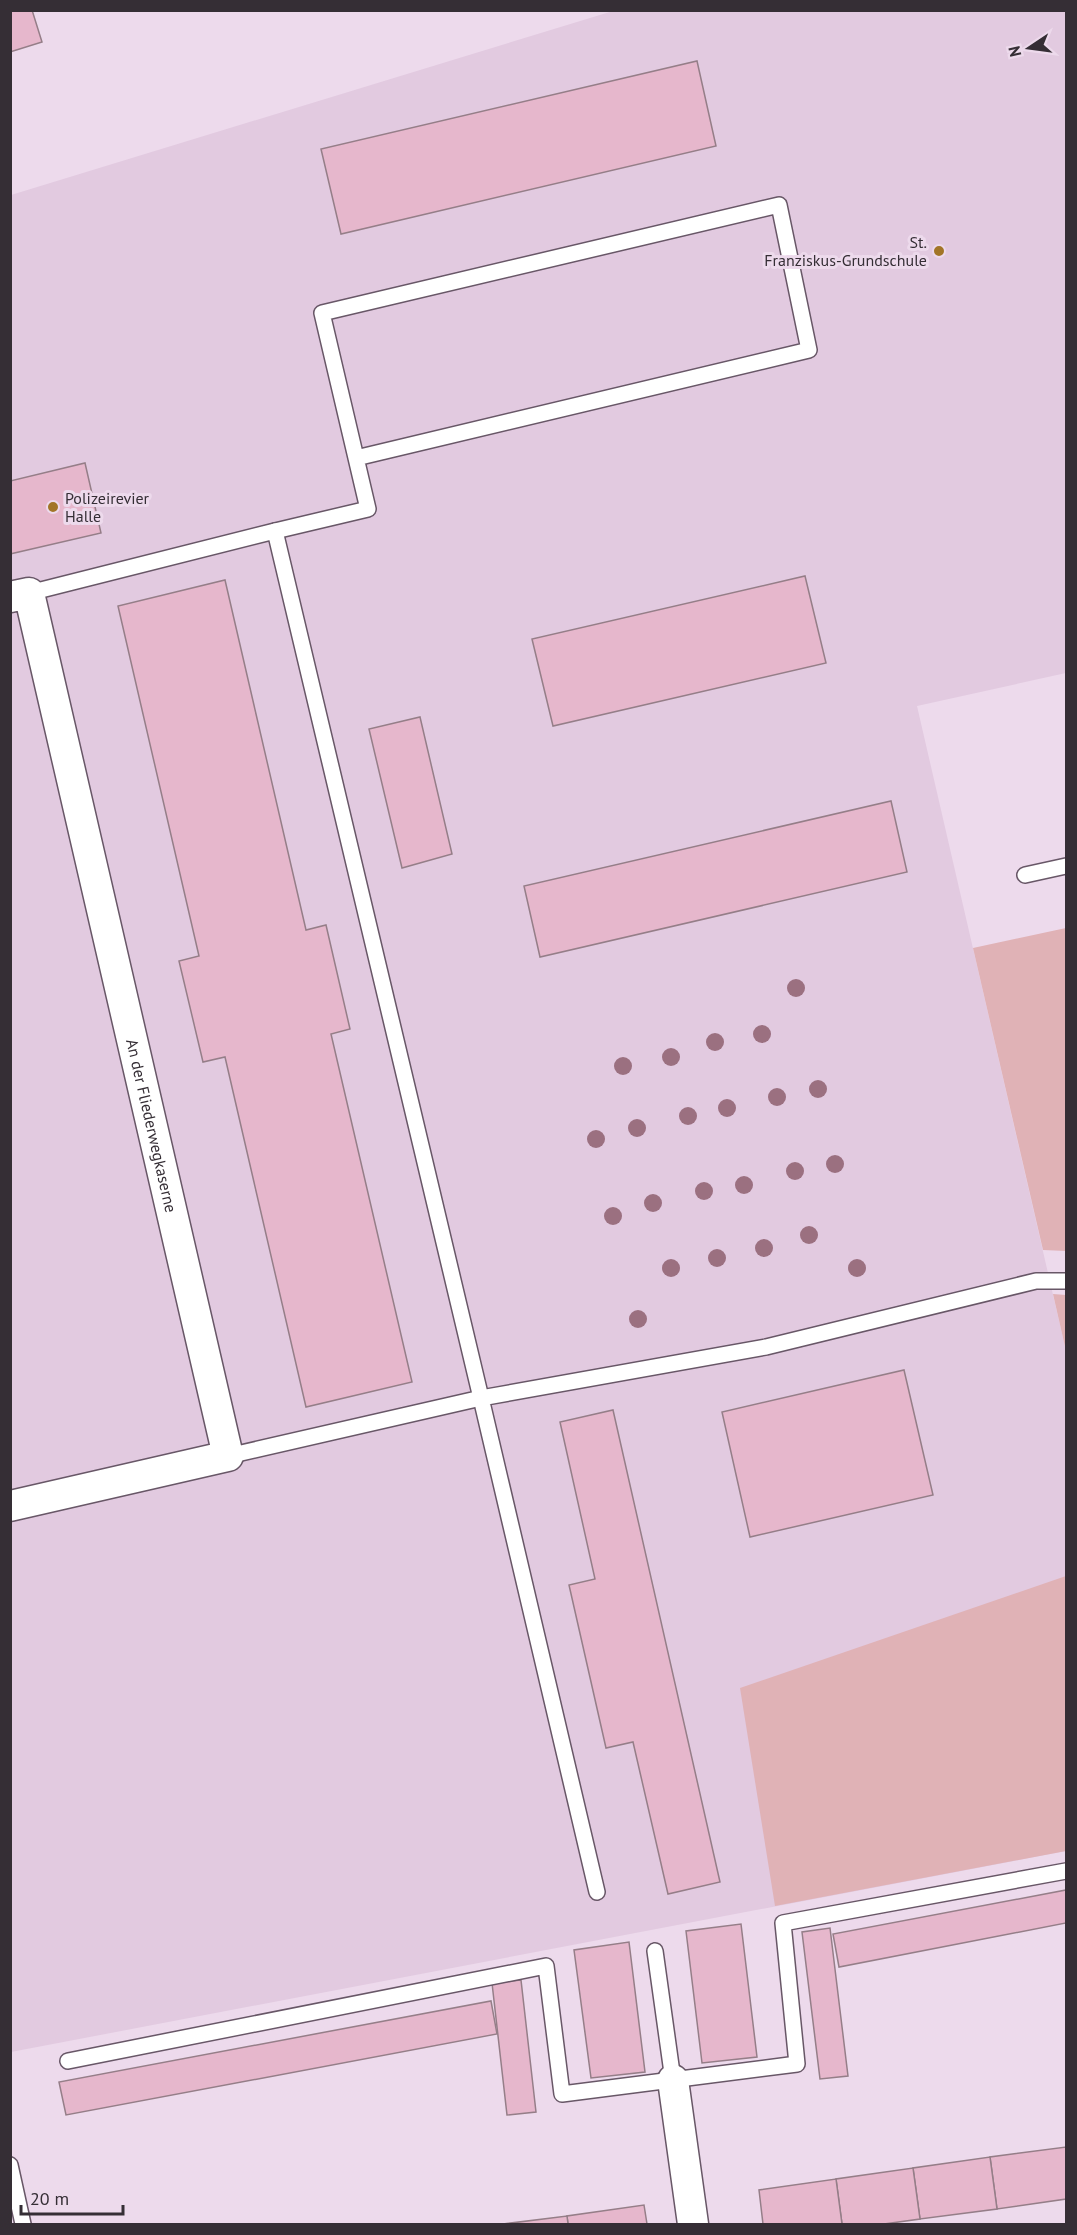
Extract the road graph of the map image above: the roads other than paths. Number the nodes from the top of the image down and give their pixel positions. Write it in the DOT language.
graph roads {
  1 [pos="356,458"];
  2 [pos="275,531"];
  3 [pos="20,595"];
  4 [pos="1066,866"];
  5 [pos="1025,875"];
  6 [pos="1066,1281"];
  7 [pos="481,1398"];
  8 [pos="228,1456"];
  9 [pos="10,1506"];
  10 [pos="1066,1871"];
  11 [pos="597,1892"];
  12 [pos="655,1951"];
  13 [pos="68,2061"];
  14 [pos="673,2080"];
  15 [pos="10,2165"];
  16 [pos="23,2224"];
  17 [pos="693,2224"];
  1 -- 1 [label="lane"];
  1 -- 2 [label="lane"];
  2 -- 3 [label="lane"];
  2 -- 7 [label="lane"];
  3 -- 8 [label="street, An der Fliederwegkaserne"];
  4 -- 5 [label="lane"];
  6 -- 7 [label="lane"];
  7 -- 8 [label="lane"];
  7 -- 11 [label="lane"];
  8 -- 9 [label="street"];
  10 -- 14 [label="lane"];
  12 -- 14 [label="lane"];
  13 -- 14 [label="lane"];
  14 -- 17 [label="street"];
  15 -- 16 [label="lane"];
}
